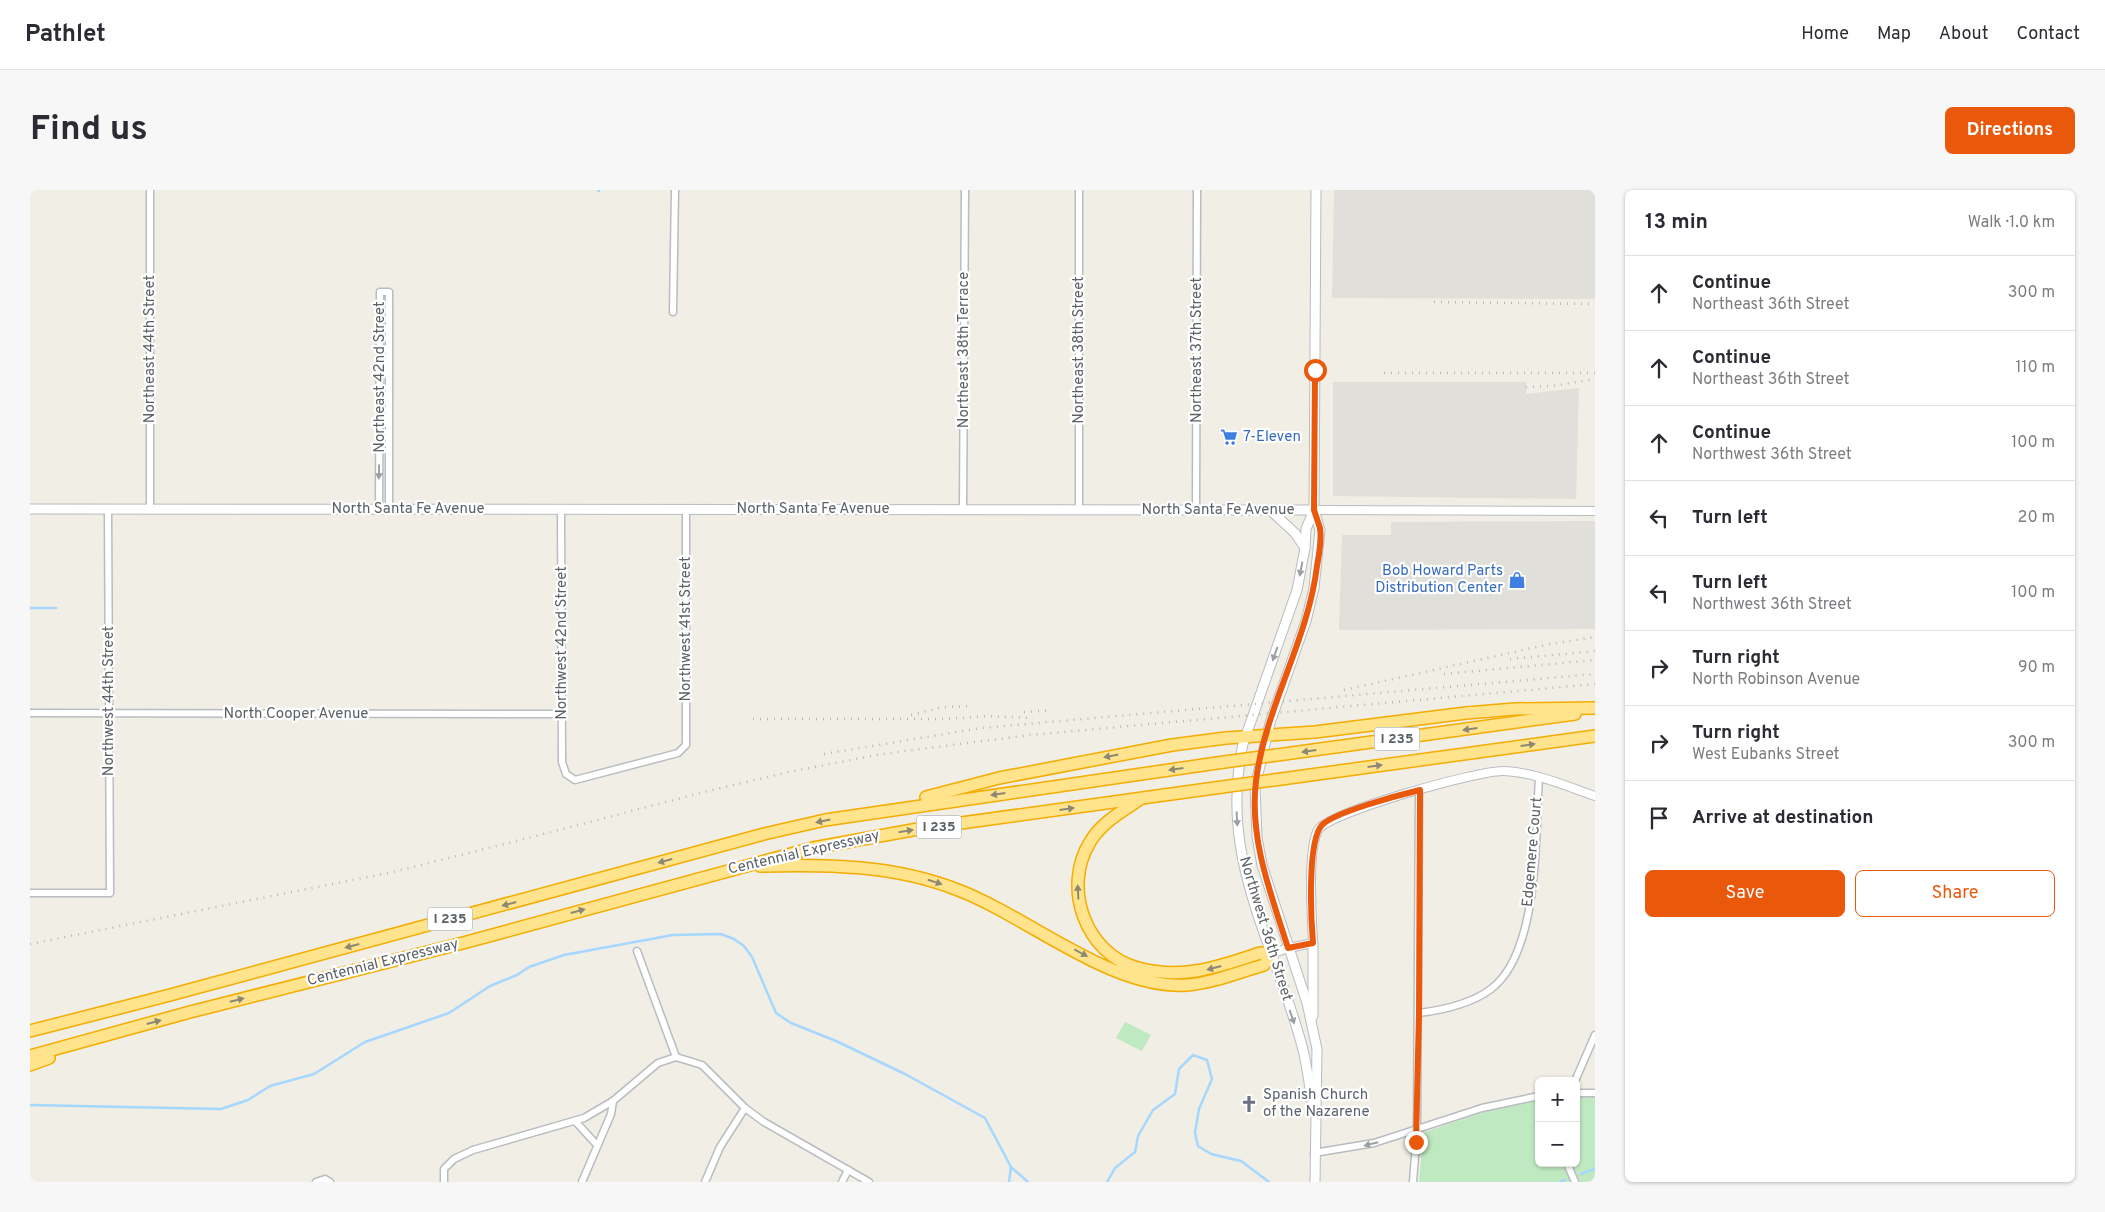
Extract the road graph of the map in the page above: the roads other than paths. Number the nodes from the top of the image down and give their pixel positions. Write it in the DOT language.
graph roads {
  1 [pos="150,190"];
  2 [pos="676,190"];
  3 [pos="965,190"];
  4 [pos="1080,190"];
  5 [pos="1198,190"];
  6 [pos="1316,190"];
  7 [pos="673,312"];
  8 [pos="30,509"];
  9 [pos="108,509"];
  10 [pos="150,509"];
  11 [pos="378,509"];
  12 [pos="389,509"];
  13 [pos="561,509"];
  14 [pos="686,509"];
  15 [pos="963,510"];
  16 [pos="1079,510"];
  17 [pos="1196,510"];
  18 [pos="1270,510"];
  19 [pos="1314,510"];
  20 [pos="1595,511"];
  21 [pos="1305,548"];
  22 [pos="1595,708"];
  23 [pos="1595,712"];
  24 [pos="30,713"];
  25 [pos="109,713"];
  26 [pos="562,714"];
  27 [pos="1267,735"];
  28 [pos="1245,736"];
  29 [pos="1595,736"];
  30 [pos="567,776"];
  31 [pos="1539,778"];
  32 [pos="1420,790"];
  33 [pos="1595,796"];
  34 [pos="1141,798"];
  35 [pos="871,812"];
  36 [pos="738,867"];
  37 [pos="30,892"];
  38 [pos="1313,943"];
  39 [pos="1288,948"];
  40 [pos="637,951"];
  41 [pos="1271,954"];
  42 [pos="1419,1013"];
  43 [pos="1313,1024"];
  44 [pos="30,1031"];
  45 [pos="119,1032"];
  46 [pos="1595,1034"];
  47 [pos="30,1056"];
  48 [pos="676,1057"];
  49 [pos="30,1065"];
  50 [pos="1577,1077"];
  51 [pos="1580,1093"];
  52 [pos="1595,1093"];
  53 [pos="1535,1097"];
  54 [pos="613,1101"];
  55 [pos="745,1108"];
  56 [pos="1314,1117"];
  57 [pos="576,1122"];
  58 [pos="1417,1130"];
  59 [pos="597,1145"];
  60 [pos="1314,1153"];
  61 [pos="1568,1167"];
  62 [pos="848,1170"];
  63 [pos="316,1182"];
  64 [pos="330,1182"];
  65 [pos="444,1182"];
  66 [pos="582,1182"];
  67 [pos="705,1182"];
  68 [pos="842,1182"];
  69 [pos="869,1182"];
  70 [pos="1315,1182"];
  71 [pos="1413,1182"];
  72 [pos="1575,1182"];
  1 -- 10 [label="street, Northeast 44th Street"];
  2 -- 7 [label="street"];
  3 -- 15 [label="street, Northeast 38th Terrace"];
  4 -- 16 [label="street, Northeast 38th Street"];
  5 -- 17 [label="street, Northeast 37th Street"];
  6 -- 19 [label="main road"];
  8 -- 9 [label="main road, North Santa Fe Avenue"];
  9 -- 10 [label="main road, North Santa Fe Avenue"];
  9 -- 25 [label="street, Northwest 44th Street"];
  10 -- 11 [label="main road, North Santa Fe Avenue"];
  11 -- 12 [label="main road, North Santa Fe Avenue"];
  12 -- 11 [label="street, Northeast 42nd Street, one-way"];
  12 -- 13 [label="main road, North Santa Fe Avenue"];
  13 -- 14 [label="main road, North Santa Fe Avenue"];
  13 -- 26 [label="street, Northwest 42nd Street"];
  14 -- 15 [label="main road, North Santa Fe Avenue"];
  14 -- 30 [label="street, Northwest 41st Street"];
  15 -- 16 [label="main road, North Santa Fe Avenue"];
  16 -- 17 [label="main road, North Santa Fe Avenue"];
  17 -- 18 [label="main road, North Santa Fe Avenue"];
  18 -- 19 [label="main road, North Santa Fe Avenue"];
  18 -- 21 [label="main road"];
  19 -- 20 [label="street, North Santa Fe Avenue"];
  19 -- 21 [label="main road, Northwest 36th Street"];
  19 -- 27 [label="main road"];
  21 -- 28 [label="main road, Northwest 36th Street, one-way"];
  22 -- 27 [label="highway"];
  23 -- 35 [label="highway, Centennial Expressway / I 235, one-way, bridge"];
  24 -- 25 [label="street, North Cooper Avenue"];
  25 -- 26 [label="street, North Cooper Avenue"];
  25 -- 37 [label="street, Northwest 44th Street"];
  26 -- 30 [label="street, Northwest 42nd Street"];
  27 -- 28 [label="highway"];
  27 -- 39 [label="main road, Northwest 36th Street"];
  28 -- 35 [label="highway, one-way"];
  28 -- 41 [label="main road, Northwest 36th Street, one-way"];
  34 -- 29 [label="highway, Centennial Expressway / I 235, one-way, bridge"];
  31 -- 32 [label="street"];
  31 -- 33 [label="street"];
  31 -- 42 [label="street, Edgemere Court"];
  32 -- 38 [label="street"];
  32 -- 42 [label="street"];
  36 -- 34 [label="highway, Centennial Expressway / I 235, one-way"];
  41 -- 34 [label="highway, one-way"];
  35 -- 44 [label="highway, Centennial Expressway / I 235, one-way"];
  36 -- 41 [label="highway, one-way"];
  45 -- 36 [label="highway, Centennial Expressway / I 235, one-way"];
  38 -- 39 [label="street"];
  38 -- 43 [label="main road"];
  39 -- 41 [label="street"];
  39 -- 43 [label="main road, Northwest 36th Street"];
  40 -- 48 [label="street"];
  41 -- 56 [label="main road, Northwest 36th Street, one-way"];
  42 -- 58 [label="street"];
  43 -- 56 [label="main road, Northwest 36th Street"];
  45 -- 47 [label="highway, Centennial Expressway / I 235"];
  45 -- 49 [label="highway"];
  46 -- 50 [label="street"];
  48 -- 54 [label="street"];
  48 -- 55 [label="street"];
  51 -- 52 [label="street"];
  53 -- 58 [label="street"];
  54 -- 57 [label="street"];
  54 -- 59 [label="street"];
  55 -- 62 [label="street"];
  55 -- 67 [label="street"];
  56 -- 60 [label="main road, Northwest 36th Street"];
  57 -- 59 [label="street"];
  57 -- 65 [label="street"];
  58 -- 60 [label="street, one-way"];
  58 -- 71 [label="street"];
  59 -- 66 [label="street"];
  60 -- 70 [label="main road, Northwest 36th Street"];
  61 -- 72 [label="street"];
  62 -- 68 [label="street"];
  62 -- 69 [label="street"];
  63 -- 64 [label="street"];
}
